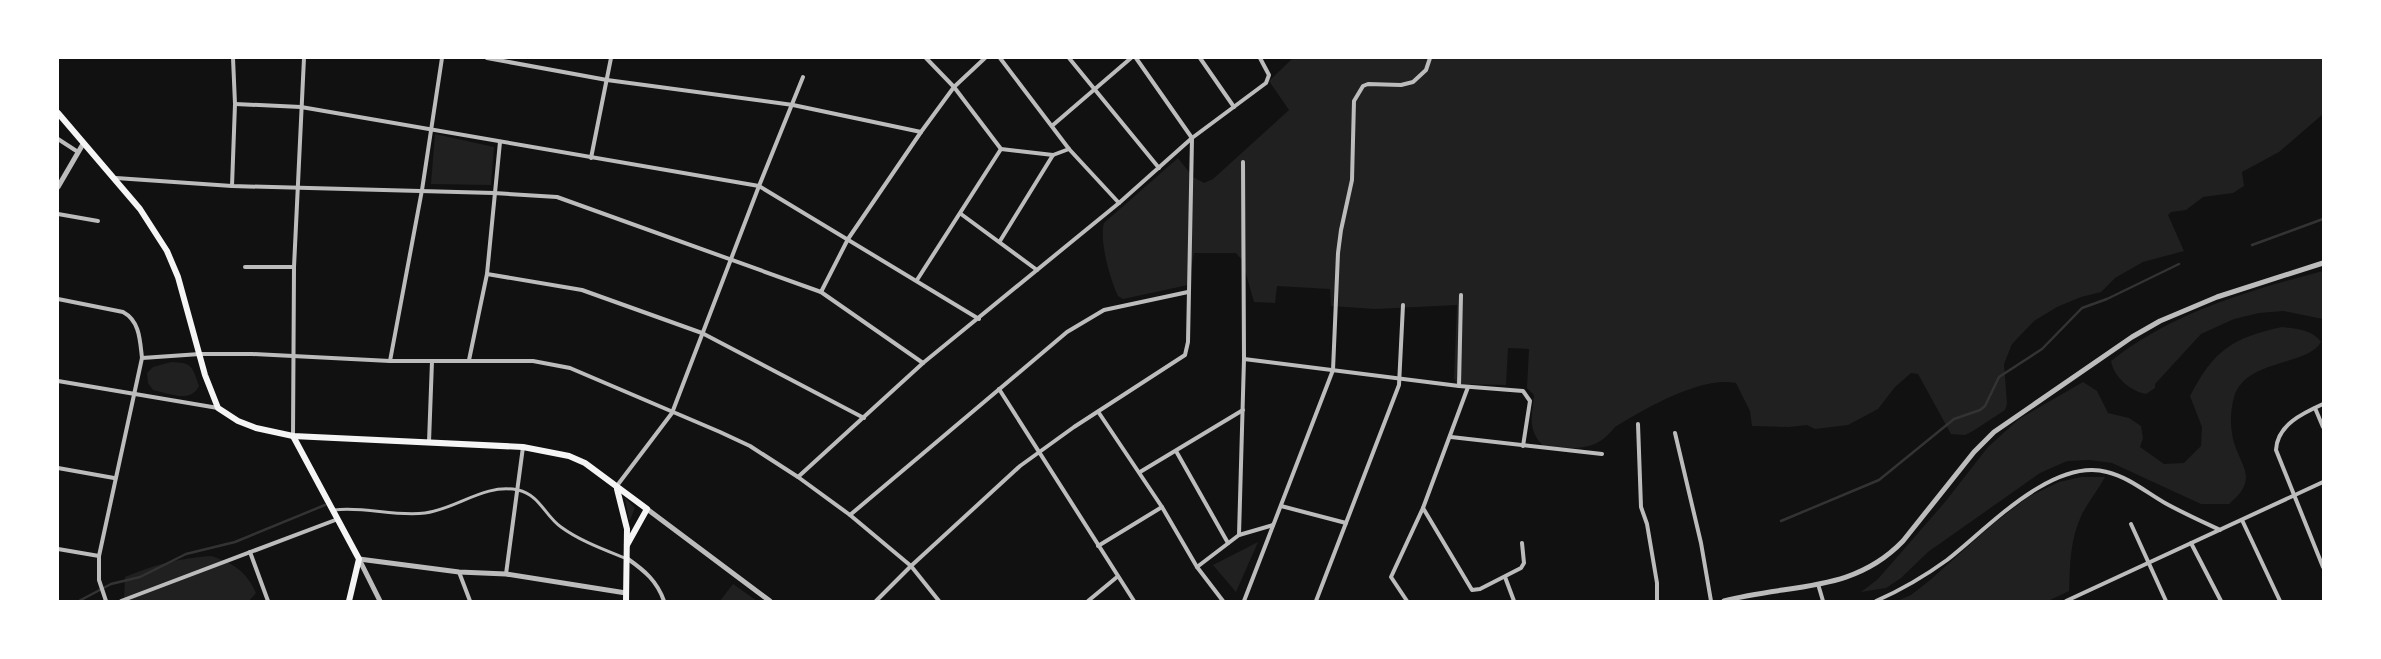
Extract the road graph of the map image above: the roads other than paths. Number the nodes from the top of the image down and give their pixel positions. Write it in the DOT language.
graph roads {
  1 [pos="233,58"];
  2 [pos="304,58"];
  3 [pos="442,58"];
  4 [pos="487,58"];
  5 [pos="611,58"];
  6 [pos="926,58"];
  7 [pos="985,58"];
  8 [pos="1000,58"];
  9 [pos="1069,58"];
  10 [pos="1132,58"];
  11 [pos="1136,58"];
  12 [pos="1200,58"];
  13 [pos="1260,58"];
  14 [pos="1430,58"];
  15 [pos="804,77"];
  16 [pos="607,80"];
  17 [pos="954,87"];
  18 [pos="1096,89"];
  19 [pos="235,104"];
  20 [pos="793,105"];
  21 [pos="301,107"];
  22 [pos="1234,107"];
  23 [pos="58,113"];
  24 [pos="1053,125"];
  25 [pos="431,128"];
  26 [pos="921,132"];
  27 [pos="1192,138"];
  28 [pos="58,139"];
  29 [pos="500,142"];
  30 [pos="83,144"];
  31 [pos="1001,148"];
  32 [pos="1069,149"];
  33 [pos="78,152"];
  34 [pos="1053,155"];
  35 [pos="591,158"];
  36 [pos="1243,162"];
  37 [pos="1159,168"];
  38 [pos="116,178"];
  39 [pos="232,186"];
  40 [pos="759,186"];
  41 [pos="58,187"];
  42 [pos="299,188"];
  43 [pos="422,190"];
  44 [pos="494,193"];
  45 [pos="1119,202"];
  46 [pos="58,214"];
  47 [pos="961,214"];
  48 [pos="98,221"];
  49 [pos="848,239"];
  50 [pos="1000,241"];
  51 [pos="730,260"];
  52 [pos="2323,263"];
  53 [pos="245,267"];
  54 [pos="294,267"];
  55 [pos="1037,270"];
  56 [pos="487,274"];
  57 [pos="917,280"];
  58 [pos="821,292"];
  59 [pos="1188,292"];
  60 [pos="1461,294"];
  61 [pos="58,299"];
  62 [pos="1403,305"];
  63 [pos="979,319"];
  64 [pos="702,333"];
  65 [pos="200,354"];
  66 [pos="293,356"];
  67 [pos="142,358"];
  68 [pos="1244,359"];
  69 [pos="470,360"];
  70 [pos="390,361"];
  71 [pos="432,362"];
  72 [pos="923,363"];
  73 [pos="1333,370"];
  74 [pos="1400,379"];
  75 [pos="58,381"];
  76 [pos="1459,386"];
  77 [pos="1468,387"];
  78 [pos="999,389"];
  79 [pos="134,393"];
  80 [pos="2323,404"];
  81 [pos="218,408"];
  82 [pos="2315,408"];
  83 [pos="1243,410"];
  84 [pos="672,413"];
  85 [pos="1099,413"];
  86 [pos="864,418"];
  87 [pos="1638,424"];
  88 [pos="2323,427"];
  89 [pos="1675,433"];
  90 [pos="293,436"];
  91 [pos="1451,437"];
  92 [pos="429,442"];
  93 [pos="1523,446"];
  94 [pos="524,447"];
  95 [pos="1176,451"];
  96 [pos="1039,452"];
  97 [pos="1602,454"];
  98 [pos="58,468"];
  99 [pos="1140,472"];
  100 [pos="798,477"];
  101 [pos="114,478"];
  102 [pos="2323,482"];
  103 [pos="616,488"];
  104 [pos="518,490"];
  105 [pos="2295,496"];
  106 [pos="1281,506"];
  107 [pos="1162,507"];
  108 [pos="1423,508"];
  109 [pos="647,509"];
  110 [pos="334,510"];
  111 [pos="850,515"];
  112 [pos="338,519"];
  113 [pos="2242,520"];
  114 [pos="1346,523"];
  115 [pos="2131,524"];
  116 [pos="1273,525"];
  117 [pos="2220,530"];
  118 [pos="1239,535"];
  119 [pos="1228,543"];
  120 [pos="1522,543"];
  121 [pos="2191,543"];
  122 [pos="627,545"];
  123 [pos="1098,546"];
  124 [pos="58,549"];
  125 [pos="250,552"];
  126 [pos="99,556"];
  127 [pos="359,559"];
  128 [pos="628,559"];
  129 [pos="2148,562"];
  130 [pos="911,566"];
  131 [pos="1197,567"];
  132 [pos="2323,567"];
  133 [pos="459,572"];
  134 [pos="506,574"];
  135 [pos="1117,577"];
  136 [pos="1505,577"];
  137 [pos="1818,584"];
  138 [pos="626,593"];
  139 [pos="106,601"];
  140 [pos="121,601"];
  141 [pos="268,601"];
  142 [pos="349,601"];
  143 [pos="380,601"];
  144 [pos="470,601"];
  145 [pos="626,601"];
  146 [pos="664,601"];
  147 [pos="770,601"];
  148 [pos="876,601"];
  149 [pos="939,601"];
  150 [pos="1088,601"];
  151 [pos="1134,601"];
  152 [pos="1223,601"];
  153 [pos="1244,601"];
  154 [pos="1316,601"];
  155 [pos="1407,601"];
  156 [pos="1514,601"];
  157 [pos="1657,601"];
  158 [pos="1711,601"];
  159 [pos="1724,601"];
  160 [pos="1823,601"];
  161 [pos="1876,601"];
  162 [pos="2066,601"];
  163 [pos="2166,601"];
  164 [pos="2220,601"];
  165 [pos="2280,601"];
  1 -- 19 [label="street"];
  2 -- 21 [label="street"];
  3 -- 25 [label="street"];
  4 -- 16 [label="street"];
  5 -- 16 [label="street"];
  6 -- 17 [label="street"];
  7 -- 17 [label="street"];
  8 -- 24 [label="street"];
  9 -- 18 [label="street"];
  10 -- 18 [label="street"];
  11 -- 27 [label="street"];
  12 -- 22 [label="street"];
  13 -- 22 [label="street"];
  14 -- 73 [label="street"];
  15 -- 20 [label="street"];
  16 -- 20 [label="street"];
  16 -- 35 [label="street"];
  17 -- 26 [label="street"];
  17 -- 31 [label="street"];
  18 -- 24 [label="street"];
  18 -- 37 [label="street"];
  19 -- 21 [label="street"];
  19 -- 39 [label="street"];
  20 -- 26 [label="street"];
  20 -- 40 [label="street"];
  21 -- 25 [label="street"];
  21 -- 42 [label="street"];
  22 -- 27 [label="street"];
  23 -- 30 [label="main road"];
  24 -- 32 [label="street"];
  25 -- 29 [label="street"];
  25 -- 43 [label="street"];
  26 -- 49 [label="street"];
  27 -- 37 [label="street"];
  27 -- 59 [label="street"];
  28 -- 33 [label="street"];
  29 -- 35 [label="street"];
  29 -- 44 [label="street"];
  30 -- 33 [label="street"];
  30 -- 38 [label="main road"];
  31 -- 34 [label="street"];
  31 -- 47 [label="street"];
  32 -- 34 [label="street"];
  32 -- 45 [label="street"];
  33 -- 41 [label="street"];
  34 -- 50 [label="street"];
  35 -- 40 [label="street"];
  36 -- 68 [label="street"];
  37 -- 45 [label="street"];
  38 -- 39 [label="street"];
  38 -- 65 [label="main road"];
  39 -- 42 [label="street"];
  40 -- 49 [label="street"];
  40 -- 51 [label="street"];
  42 -- 43 [label="street"];
  42 -- 54 [label="street"];
  43 -- 44 [label="street"];
  43 -- 70 [label="street"];
  44 -- 51 [label="street"];
  44 -- 56 [label="street"];
  45 -- 55 [label="street"];
  46 -- 48 [label="street"];
  47 -- 50 [label="street"];
  47 -- 57 [label="street"];
  49 -- 57 [label="street"];
  49 -- 58 [label="street"];
  50 -- 55 [label="street"];
  51 -- 58 [label="street"];
  51 -- 64 [label="street"];
  52 -- 137 [label="street"];
  53 -- 54 [label="street"];
  54 -- 66 [label="street"];
  55 -- 63 [label="street"];
  56 -- 64 [label="street"];
  56 -- 69 [label="street"];
  57 -- 63 [label="street"];
  58 -- 72 [label="street"];
  59 -- 78 [label="street"];
  59 -- 85 [label="street"];
  60 -- 76 [label="street"];
  61 -- 67 [label="street"];
  62 -- 74 [label="street"];
  63 -- 72 [label="street"];
  64 -- 84 [label="street"];
  64 -- 86 [label="street"];
  65 -- 66 [label="street"];
  65 -- 67 [label="street"];
  65 -- 81 [label="main road"];
  66 -- 70 [label="street"];
  66 -- 90 [label="street"];
  67 -- 79 [label="street"];
  68 -- 73 [label="street"];
  68 -- 83 [label="street"];
  69 -- 71 [label="street"];
  69 -- 84 [label="street"];
  70 -- 71 [label="street"];
  71 -- 92 [label="street"];
  72 -- 86 [label="street"];
  73 -- 74 [label="street"];
  73 -- 106 [label="street"];
  74 -- 76 [label="street"];
  74 -- 114 [label="street"];
  75 -- 79 [label="street"];
  76 -- 77 [label="street"];
  77 -- 91 [label="street"];
  77 -- 93 [label="street"];
  78 -- 96 [label="street"];
  78 -- 111 [label="street"];
  79 -- 81 [label="street"];
  79 -- 101 [label="street"];
  80 -- 82 [label="street"];
  81 -- 90 [label="main road"];
  82 -- 88 [label="street"];
  82 -- 105 [label="street"];
  83 -- 95 [label="street"];
  83 -- 118 [label="street"];
  84 -- 100 [label="street"];
  84 -- 103 [label="street"];
  85 -- 96 [label="street"];
  85 -- 99 [label="street"];
  86 -- 100 [label="street"];
  87 -- 157 [label="street"];
  89 -- 158 [label="street"];
  90 -- 92 [label="main road"];
  90 -- 110 [label="main road"];
  91 -- 93 [label="street"];
  91 -- 108 [label="street"];
  92 -- 94 [label="main road"];
  93 -- 97 [label="street"];
  94 -- 103 [label="main road"];
  94 -- 104 [label="street"];
  95 -- 99 [label="street"];
  95 -- 119 [label="street"];
  96 -- 123 [label="street"];
  96 -- 130 [label="street"];
  98 -- 101 [label="street"];
  99 -- 107 [label="street"];
  100 -- 111 [label="street"];
  101 -- 126 [label="street"];
  102 -- 105 [label="street"];
  103 -- 109 [label="main road"];
  103 -- 122 [label="main road"];
  104 -- 110 [label="street"];
  104 -- 128 [label="street"];
  104 -- 134 [label="street"];
  105 -- 113 [label="street"];
  105 -- 132 [label="street"];
  106 -- 114 [label="street"];
  106 -- 116 [label="street"];
  107 -- 123 [label="street"];
  107 -- 131 [label="street"];
  108 -- 136 [label="street"];
  108 -- 155 [label="street"];
  109 -- 122 [label="main road"];
  109 -- 147 [label="street"];
  110 -- 112 [label="main road"];
  111 -- 130 [label="street"];
  112 -- 125 [label="street"];
  112 -- 127 [label="main road"];
  113 -- 117 [label="street"];
  113 -- 165 [label="street"];
  114 -- 154 [label="street"];
  115 -- 129 [label="street"];
  116 -- 118 [label="street"];
  116 -- 153 [label="street"];
  117 -- 121 [label="street"];
  117 -- 161 [label="street"];
  118 -- 119 [label="street"];
  119 -- 131 [label="street"];
  120 -- 136 [label="street"];
  121 -- 129 [label="street"];
  121 -- 164 [label="street"];
  122 -- 128 [label="main road"];
  123 -- 135 [label="street"];
  124 -- 126 [label="street"];
  125 -- 140 [label="street"];
  125 -- 141 [label="street"];
  126 -- 139 [label="street"];
  127 -- 133 [label="street"];
  127 -- 142 [label="main road"];
  127 -- 143 [label="street"];
  128 -- 138 [label="main road"];
  128 -- 146 [label="street"];
  129 -- 162 [label="street"];
  129 -- 163 [label="street"];
  130 -- 148 [label="street"];
  130 -- 149 [label="street"];
  131 -- 152 [label="street"];
  133 -- 134 [label="street"];
  133 -- 144 [label="street"];
  134 -- 138 [label="street"];
  135 -- 150 [label="street"];
  135 -- 151 [label="street"];
  136 -- 156 [label="street"];
  137 -- 159 [label="street"];
  137 -- 160 [label="street"];
  138 -- 145 [label="main road"];
}
